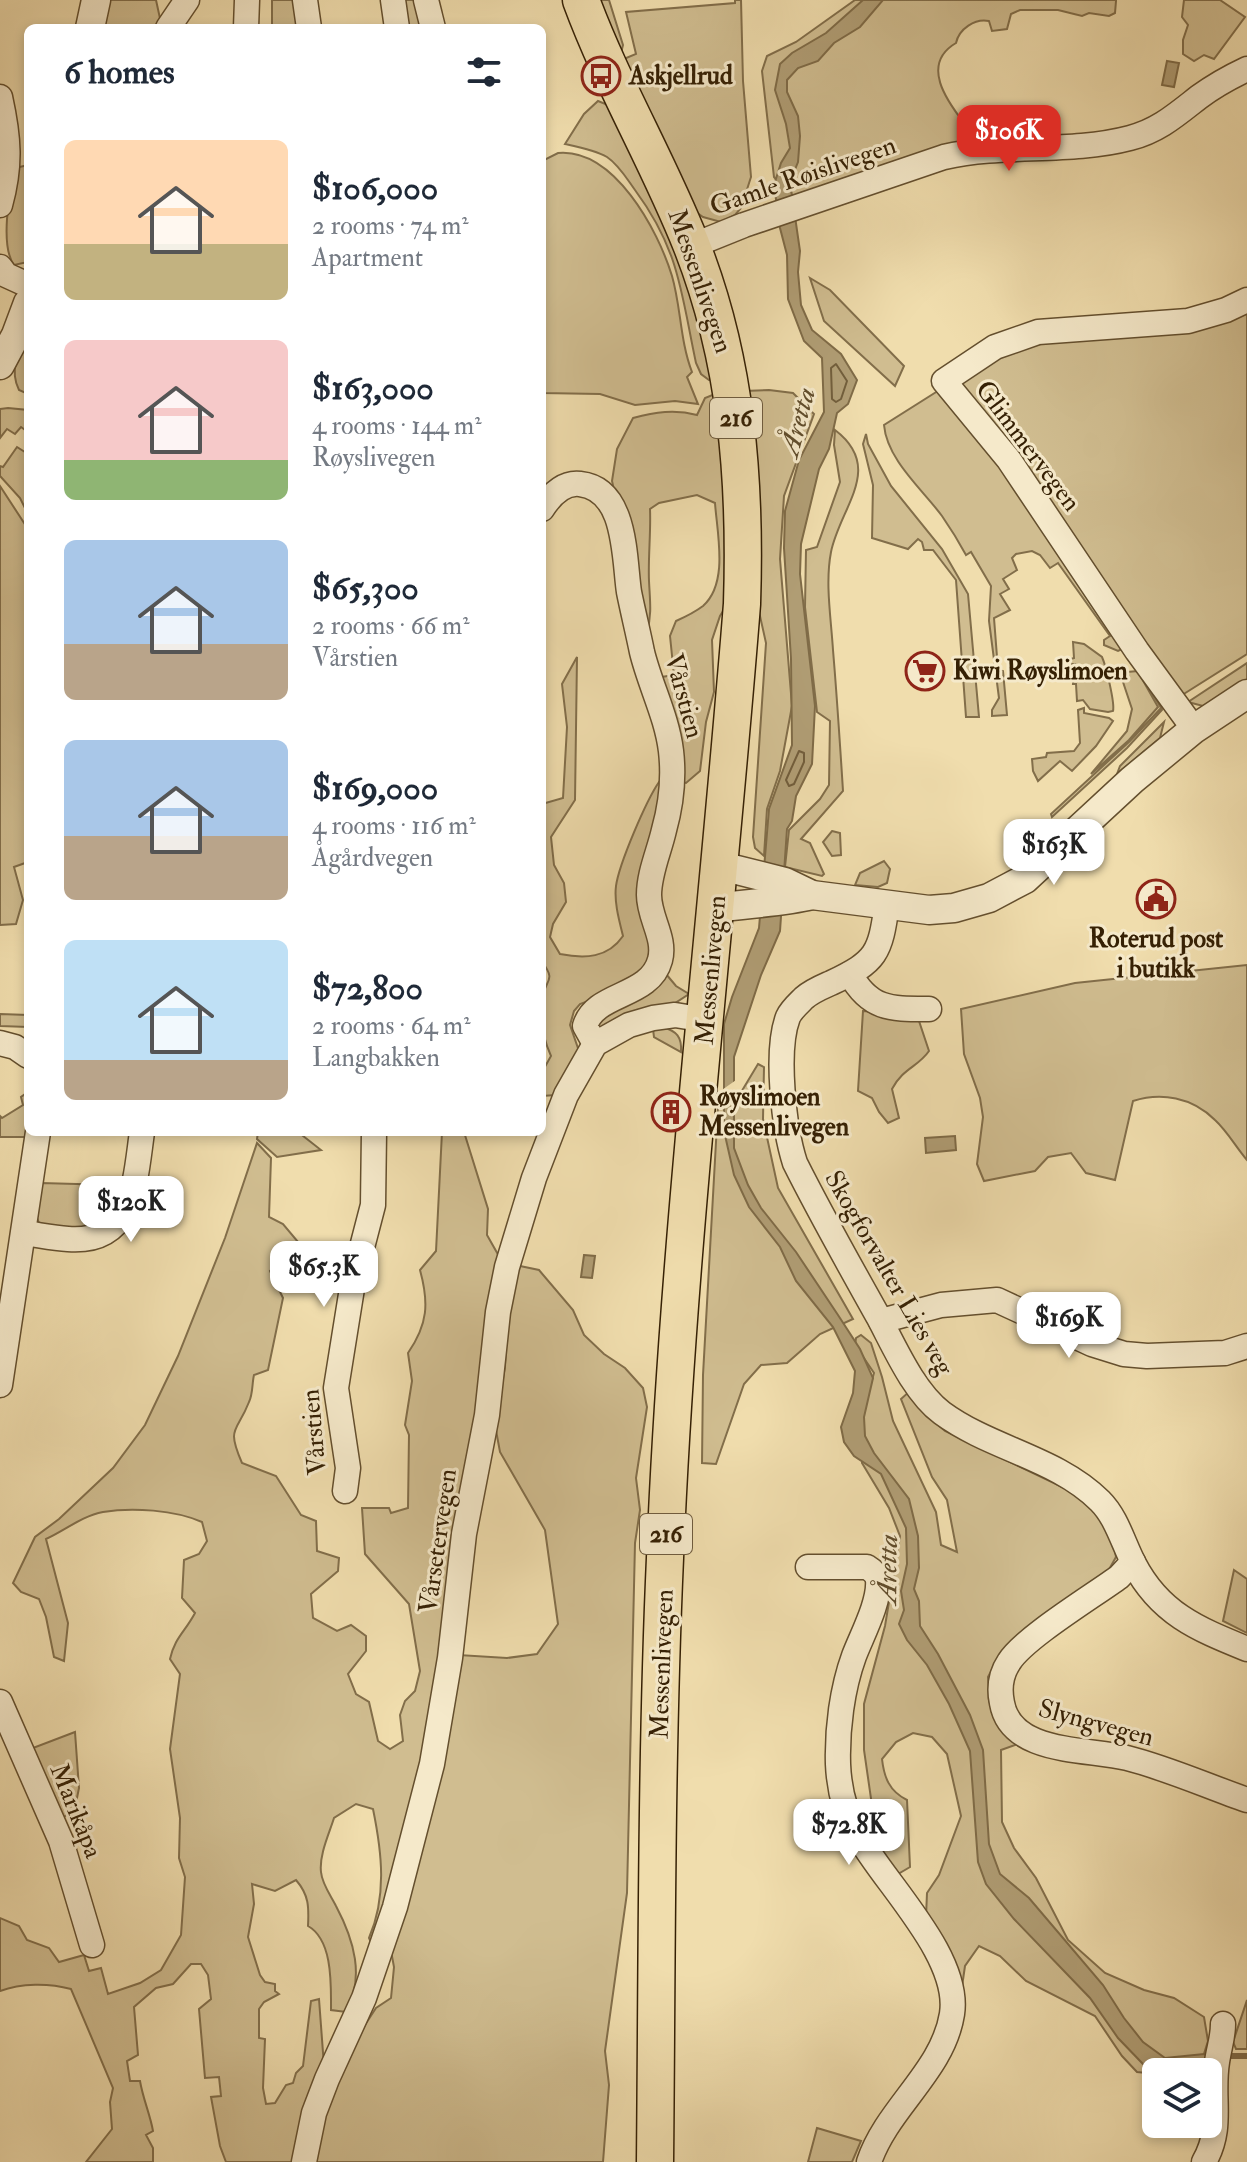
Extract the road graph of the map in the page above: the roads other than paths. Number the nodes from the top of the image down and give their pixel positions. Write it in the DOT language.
graph roads {
  1 [pos="96,0"];
  2 [pos="187,0"];
  3 [pos="247,0"];
  4 [pos="305,0"];
  5 [pos="393,0"];
  6 [pos="426,0"];
  7 [pos="581,0"];
  8 [pos="91,24"];
  9 [pos="171,24"];
  10 [pos="246,24"];
  11 [pos="308,24"];
  12 [pos="396,24"];
  13 [pos="432,24"];
  14 [pos="1247,69"];
  15 [pos="0,97"];
  16 [pos="0,205"];
  17 [pos="692,246"];
  18 [pos="0,267"];
  19 [pos="24,283"];
  20 [pos="1247,300"];
  21 [pos="24,314"];
  22 [pos="0,365"];
  23 [pos="546,504"];
  24 [pos="1247,694"];
  25 [pos="1194,729"];
  26 [pos="721,866"];
  27 [pos="812,895"];
  28 [pos="887,904"];
  29 [pos="716,908"];
  30 [pos="850,974"];
  31 [pos="929,1009"];
  32 [pos="706,1020"];
  33 [pos="0,1043"];
  34 [pos="595,1044"];
  35 [pos="24,1053"];
  36 [pos="37,1136"];
  37 [pos="141,1136"];
  38 [pos="374,1136"];
  39 [pos="24,1233"];
  40 [pos="881,1321"];
  41 [pos="1236,1350"];
  42 [pos="1247,1370"];
  43 [pos="0,1385"];
  44 [pos="345,1491"];
  45 [pos="1133,1562"];
  46 [pos="808,1567"];
  47 [pos="1247,1649"];
  48 [pos="0,1702"];
  49 [pos="1247,1800"];
  50 [pos="92,1945"];
  51 [pos="1223,2024"];
  52 [pos="304,2162"];
  53 [pos="655,2162"];
  54 [pos="869,2162"];
  55 [pos="1204,2162"];
  1 -- 8 [label="street"];
  2 -- 9 [label="street"];
  3 -- 10 [label="street"];
  4 -- 11 [label="street"];
  5 -- 12 [label="street"];
  6 -- 13 [label="street"];
  7 -- 17 [label="main road, Messenlivegen / 216"];
  14 -- 17 [label="street, Gamle Røislivegen"];
  15 -- 16 [label="street"];
  17 -- 26 [label="main road, Messenlivegen / 216"];
  18 -- 19 [label="street"];
  20 -- 25 [label="street, Glimmervegen"];
  21 -- 22 [label="street"];
  23 -- 34 [label="street, Vårstien"];
  24 -- 25 [label="street"];
  25 -- 28 [label="street"];
  26 -- 27 [label="street"];
  26 -- 29 [label="main road, Messenlivegen / 216"];
  27 -- 28 [label="street"];
  27 -- 29 [label="street"];
  28 -- 30 [label="street, Skogforvalter Lies veg"];
  29 -- 32 [label="main road, Messenlivegen / 216"];
  30 -- 31 [label="street"];
  30 -- 40 [label="street, Skogforvalter Lies veg"];
  32 -- 34 [label="street"];
  32 -- 53 [label="main road, Messenlivegen / 216"];
  33 -- 35 [label="street"];
  34 -- 52 [label="street, Vårsetervegen"];
  36 -- 39 [label="street"];
  37 -- 39 [label="street"];
  38 -- 44 [label="street, Vårstien"];
  39 -- 43 [label="street"];
  40 -- 41 [label="street"];
  40 -- 45 [label="street, Skogforvalter Lies veg"];
  41 -- 42 [label="street"];
  45 -- 47 [label="street, Skogforvalter Lies veg"];
  45 -- 49 [label="street, Slyngvegen"];
  46 -- 54 [label="street"];
  48 -- 50 [label="street, Marikåpa"];
  51 -- 55 [label="street"];
}
